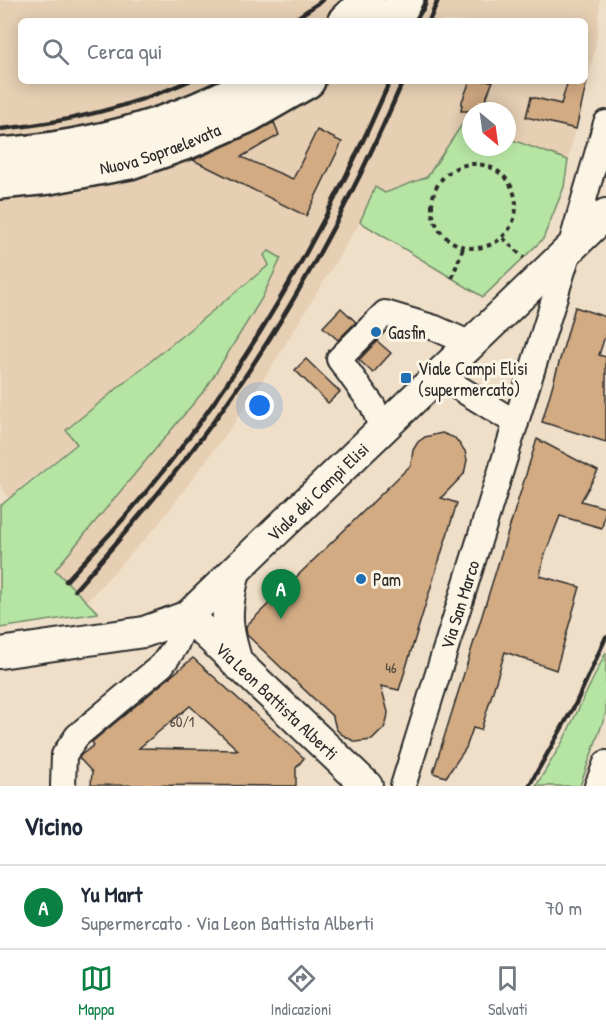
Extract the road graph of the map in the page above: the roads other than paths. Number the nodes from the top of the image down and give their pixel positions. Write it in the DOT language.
graph roads {
  1 [pos="368,0"];
  2 [pos="409,0"];
  3 [pos="348,18"];
  4 [pos="389,18"];
  5 [pos="250,84"];
  6 [pos="303,84"];
  7 [pos="606,123"];
  8 [pos="0,155"];
  9 [pos="0,182"];
  10 [pos="606,214"];
  11 [pos="570,248"];
  12 [pos="471,344"];
  13 [pos="438,375"];
  14 [pos="516,423"];
  15 [pos="382,430"];
  16 [pos="235,571"];
  17 [pos="188,616"];
  18 [pos="0,653"];
  19 [pos="239,666"];
  20 [pos="606,763"];
  21 [pos="63,786"];
  22 [pos="367,786"];
  23 [pos="403,786"];
  24 [pos="597,786"];
  1 -- 3 [label="highway"];
  2 -- 4 [label="highway"];
  5 -- 8 [label="highway, Nuova Sopraelevata"];
  6 -- 9 [label="highway, Nuova Sopraelevata"];
  7 -- 11 [label="street, Via San Marco"];
  10 -- 11 [label="main road, Viale dei Campi Elisi"];
  11 -- 12 [label="main road, Viale dei Campi Elisi"];
  11 -- 14 [label="street, Via San Marco"];
  12 -- 13 [label="main road, Viale dei Campi Elisi"];
  12 -- 15 [label="street"];
  13 -- 14 [label="street"];
  13 -- 15 [label="main road, Viale dei Campi Elisi"];
  14 -- 23 [label="street, Via San Marco"];
  15 -- 16 [label="main road, Viale dei Campi Elisi"];
  16 -- 17 [label="main road, Viale dei Campi Elisi"];
  16 -- 19 [label="main road"];
  17 -- 18 [label="main road"];
  17 -- 19 [label="main road, Via Leon Battista Alberti"];
  17 -- 21 [label="street, Viale dei Campi Elisi"];
  19 -- 22 [label="main road, Via Leon Battista Alberti"];
  20 -- 24 [label="street"];
}
